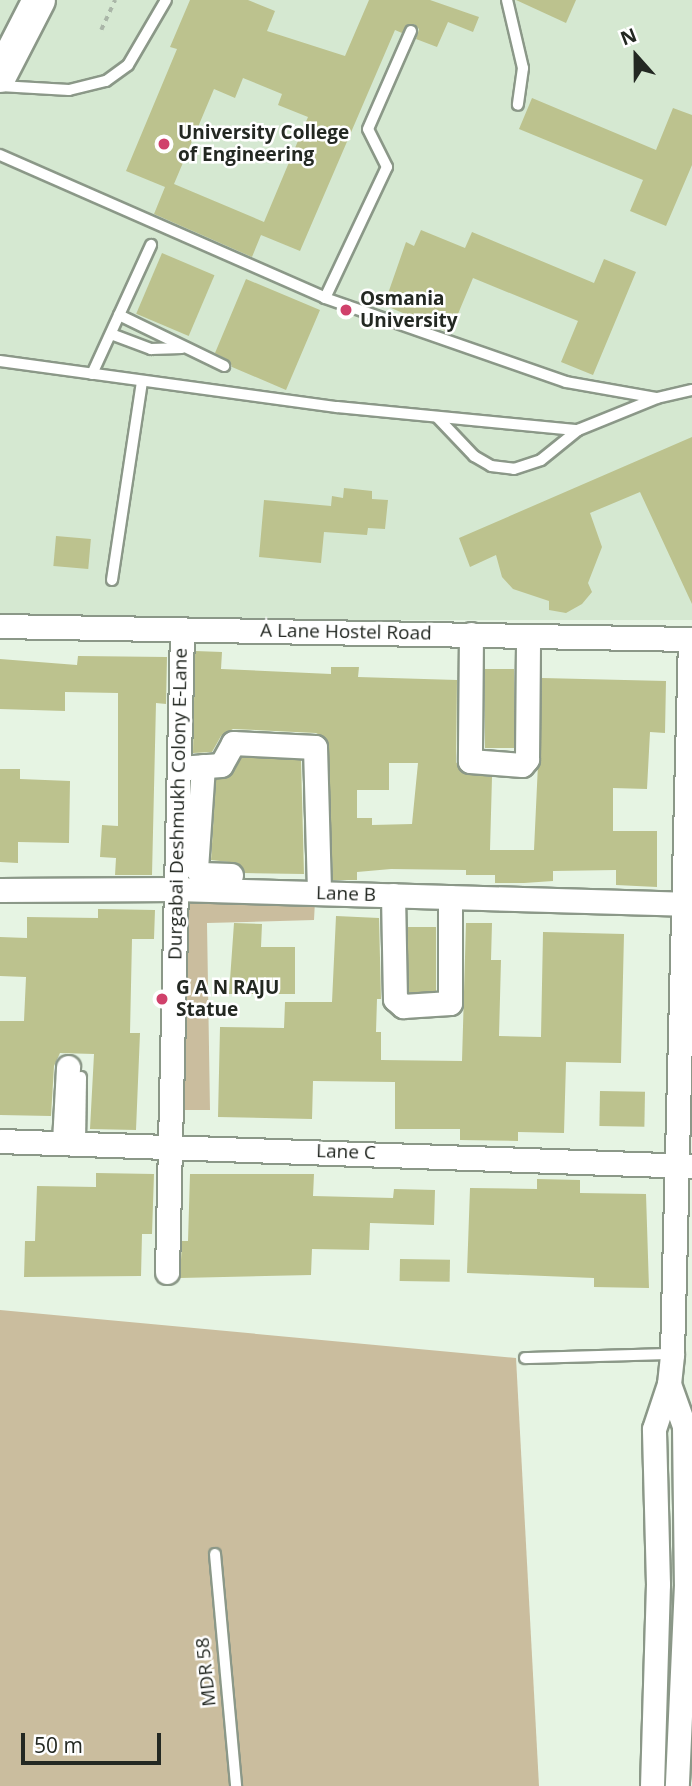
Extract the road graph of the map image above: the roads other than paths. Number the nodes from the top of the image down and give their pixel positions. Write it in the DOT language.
graph roads {
  1 [pos="39,0"];
  2 [pos="166,0"];
  3 [pos="507,0"];
  4 [pos="411,31"];
  5 [pos="0,76"];
  6 [pos="0,86"];
  7 [pos="518,105"];
  8 [pos="0,155"];
  9 [pos="151,245"];
  10 [pos="326,298"];
  11 [pos="119,315"];
  12 [pos="111,334"];
  13 [pos="182,348"];
  14 [pos="0,361"];
  15 [pos="224,366"];
  16 [pos="92,374"];
  17 [pos="142,381"];
  18 [pos="692,390"];
  19 [pos="657,398"];
  20 [pos="437,416"];
  21 [pos="578,430"];
  22 [pos="112,580"];
  23 [pos="0,626"];
  24 [pos="182,629"];
  25 [pos="471,634"];
  26 [pos="528,636"];
  27 [pos="691,639"];
  28 [pos="203,766"];
  29 [pos="179,768"];
  30 [pos="319,885"];
  31 [pos="176,889"];
  32 [pos="0,890"];
  33 [pos="393,895"];
  34 [pos="450,897"];
  35 [pos="688,904"];
  36 [pos="74,1072"];
  37 [pos="0,1141"];
  38 [pos="72,1142"];
  39 [pos="170,1145"];
  40 [pos="684,1165"];
  41 [pos="167,1272"];
  42 [pos="671,1354"];
  43 [pos="525,1357"];
  44 [pos="669,1384"];
  45 [pos="688,1426"];
  46 [pos="653,1429"];
  47 [pos="215,1554"];
  48 [pos="658,1584"];
  49 [pos="689,1584"];
  50 [pos="653,1744"];
  51 [pos="685,1745"];
  52 [pos="236,1786"];
  53 [pos="652,1786"];
  54 [pos="677,1786"];
  1 -- 5 [label="main road"];
  2 -- 6 [label="lane"];
  3 -- 7 [label="lane"];
  4 -- 10 [label="lane"];
  8 -- 10 [label="lane"];
  9 -- 11 [label="lane"];
  10 -- 19 [label="lane"];
  11 -- 12 [label="lane"];
  11 -- 13 [label="lane"];
  12 -- 13 [label="lane"];
  12 -- 16 [label="lane"];
  13 -- 15 [label="lane"];
  14 -- 16 [label="lane"];
  16 -- 17 [label="lane"];
  17 -- 20 [label="lane"];
  17 -- 22 [label="lane"];
  18 -- 19 [label="lane"];
  19 -- 21 [label="lane"];
  20 -- 21 [label="lane"];
  20 -- 21 [label="lane"];
  23 -- 24 [label="street, A Lane Hostel Road"];
  24 -- 25 [label="street, A Lane Hostel Road"];
  24 -- 29 [label="street, Durgabai Deshmukh Colony E-Lane"];
  25 -- 26 [label="street, A Lane Hostel Road"];
  25 -- 26 [label="street"];
  26 -- 27 [label="street, A Lane Hostel Road"];
  27 -- 35 [label="street"];
  28 -- 29 [label="street"];
  28 -- 30 [label="street"];
  28 -- 30 [label="street"];
  29 -- 31 [label="street, Durgabai Deshmukh Colony E-Lane"];
  30 -- 31 [label="street, Lane B"];
  30 -- 33 [label="street, Lane B"];
  31 -- 32 [label="street, Lane B"];
  31 -- 39 [label="street, Durgabai Deshmukh Colony E-Lane"];
  33 -- 34 [label="street, Lane B"];
  33 -- 34 [label="street"];
  34 -- 35 [label="street, Lane B"];
  35 -- 40 [label="street"];
  36 -- 38 [label="street"];
  37 -- 38 [label="street, Lane C"];
  38 -- 39 [label="street, Lane C"];
  39 -- 40 [label="street, Lane C"];
  39 -- 41 [label="street, Durgabai Deshmukh Colony E-Lane"];
  40 -- 42 [label="street"];
  42 -- 43 [label="lane"];
  42 -- 44 [label="street"];
  44 -- 45 [label="street"];
  44 -- 46 [label="street"];
  45 -- 46 [label="street"];
  45 -- 49 [label="street"];
  46 -- 48 [label="street"];
  47 -- 52 [label="lane, MDR 58"];
  48 -- 49 [label="street"];
  48 -- 50 [label="street"];
  49 -- 51 [label="street"];
  50 -- 51 [label="street"];
  50 -- 53 [label="street"];
  51 -- 54 [label="street"];
}
